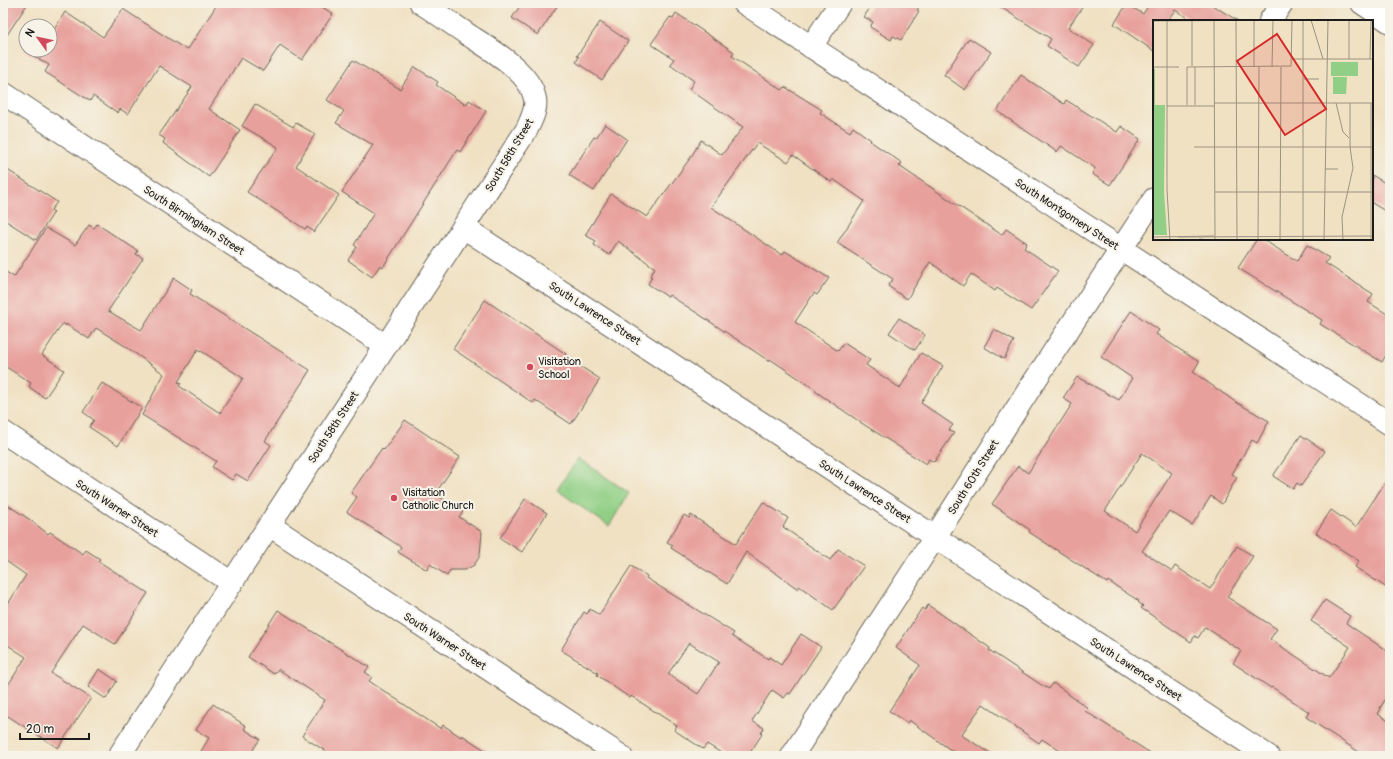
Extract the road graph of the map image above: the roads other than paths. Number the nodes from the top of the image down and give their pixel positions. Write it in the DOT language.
graph roads {
  1 [pos="421,3"];
  2 [pos="744,3"];
  3 [pos="840,3"];
  4 [pos="1282,3"];
  5 [pos="1362,3"];
  6 [pos="450,10"];
  7 [pos="1271,20"];
  8 [pos="1390,22"];
  9 [pos="811,47"];
  10 [pos="3,93"];
  11 [pos="1153,202"];
  12 [pos="463,227"];
  13 [pos="1122,249"];
  14 [pos="386,346"];
  15 [pos="1390,424"];
  16 [pos="3,432"];
  17 [pos="269,525"];
  18 [pos="935,537"];
  19 [pos="232,583"];
  20 [pos="119,756"];
  21 [pos="621,756"];
  22 [pos="792,756"];
  23 [pos="1268,756"];
  1 -- 6 [label="street"];
  2 -- 9 [label="street, South Montgomery Street"];
  3 -- 9 [label="street"];
  4 -- 7 [label="street"];
  5 -- 8 [label="street"];
  6 -- 12 [label="street, South 58th Street"];
  9 -- 13 [label="street, South Montgomery Street"];
  10 -- 14 [label="street, South Birmingham Street"];
  11 -- 13 [label="street, South 60th Street"];
  12 -- 14 [label="street, South 58th Street"];
  12 -- 18 [label="street, South Lawrence Street"];
  13 -- 15 [label="street, South Montgomery Street"];
  13 -- 18 [label="street, South 60th Street"];
  14 -- 17 [label="street, South 58th Street"];
  16 -- 19 [label="street, South Warner Street"];
  17 -- 19 [label="street, South 58th Street"];
  17 -- 21 [label="street, South Warner Street"];
  18 -- 22 [label="street, South 60th Street"];
  18 -- 23 [label="street, South Lawrence Street"];
  19 -- 20 [label="street, South 58th Street"];
}
